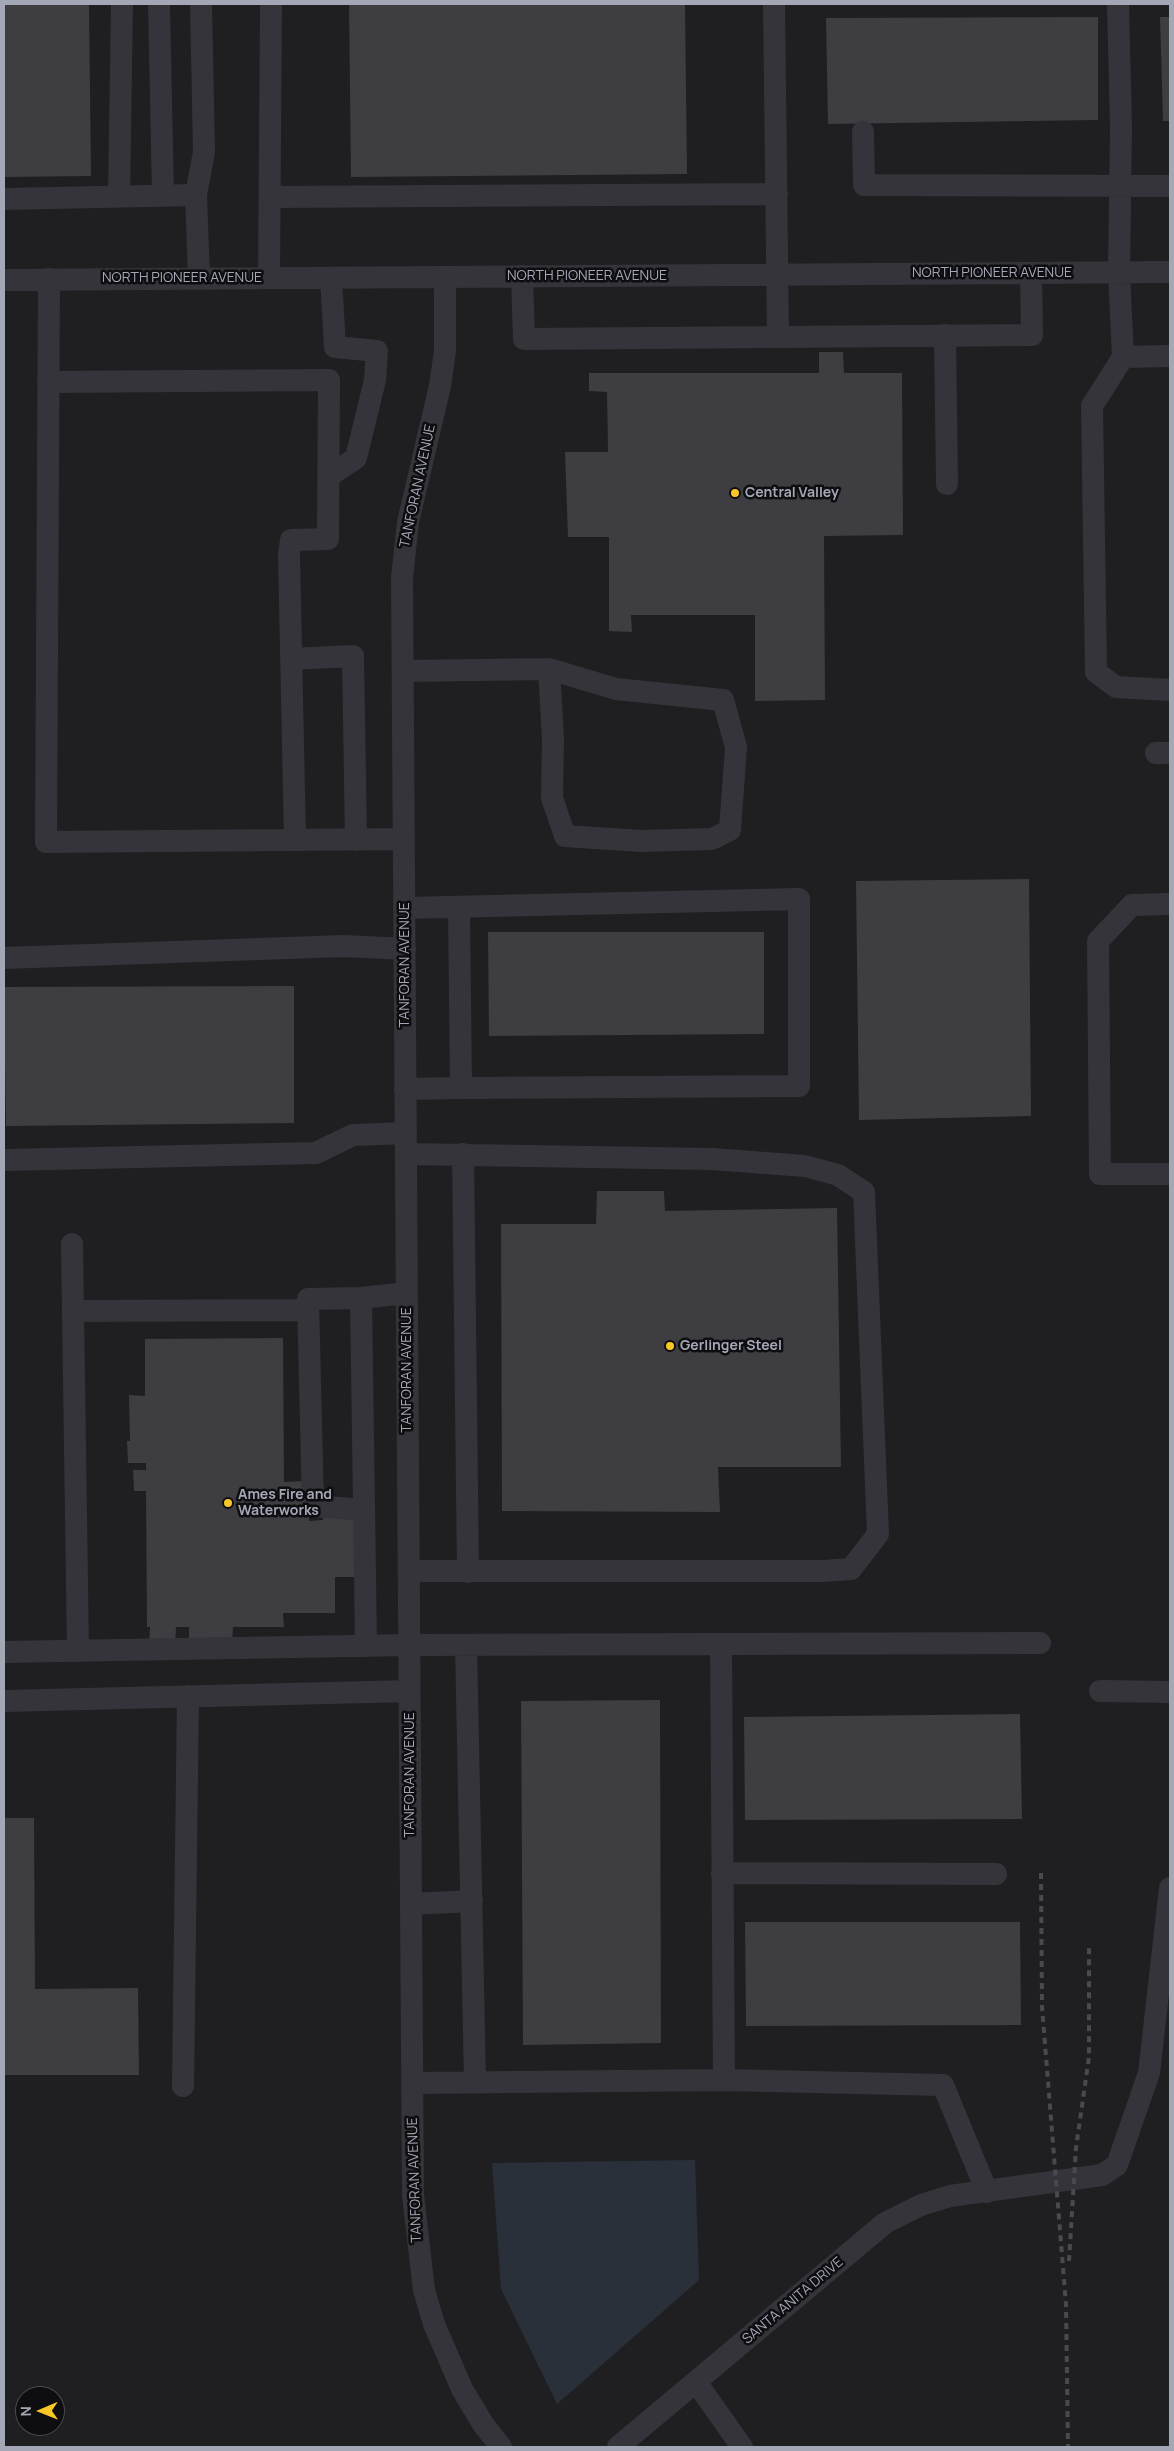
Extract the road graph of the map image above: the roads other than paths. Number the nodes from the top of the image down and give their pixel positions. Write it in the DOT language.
graph roads {
  1 [pos="122,4"];
  2 [pos="159,4"];
  3 [pos="201,4"];
  4 [pos="271,4"];
  5 [pos="774,4"];
  6 [pos="1118,4"];
  7 [pos="863,132"];
  8 [pos="1120,186"];
  9 [pos="1170,186"];
  10 [pos="777,194"];
  11 [pos="196,195"];
  12 [pos="162,196"];
  13 [pos="119,197"];
  14 [pos="270,197"];
  15 [pos="4,199"];
  16 [pos="1170,272"];
  17 [pos="1031,273"];
  18 [pos="1119,273"];
  19 [pos="778,275"];
  20 [pos="522,276"];
  21 [pos="445,277"];
  22 [pos="199,278"];
  23 [pos="270,278"];
  24 [pos="331,278"];
  25 [pos="49,279"];
  26 [pos="4,280"];
  27 [pos="945,335"];
  28 [pos="778,337"];
  29 [pos="1170,356"];
  30 [pos="1124,357"];
  31 [pos="48,382"];
  32 [pos="329,476"];
  33 [pos="947,484"];
  34 [pos="292,659"];
  35 [pos="549,669"];
  36 [pos="403,672"];
  37 [pos="1170,690"];
  38 [pos="404,839"];
  39 [pos="295,840"];
  40 [pos="356,840"];
  41 [pos="1170,904"];
  42 [pos="459,907"];
  43 [pos="404,908"];
  44 [pos="404,949"];
  45 [pos="4,958"];
  46 [pos="461,1088"];
  47 [pos="405,1089"];
  48 [pos="406,1144"];
  49 [pos="463,1154"];
  50 [pos="4,1160"];
  51 [pos="1170,1174"];
  52 [pos="72,1244"];
  53 [pos="407,1293"];
  54 [pos="362,1298"];
  55 [pos="308,1310"];
  56 [pos="73,1311"];
  57 [pos="364,1510"];
  58 [pos="409,1571"];
  59 [pos="468,1572"];
  60 [pos="1040,1643"];
  61 [pos="721,1644"];
  62 [pos="409,1645"];
  63 [pos="466,1645"];
  64 [pos="366,1646"];
  65 [pos="78,1651"];
  66 [pos="4,1652"];
  67 [pos="409,1691"];
  68 [pos="1100,1691"];
  69 [pos="1170,1692"];
  70 [pos="188,1696"];
  71 [pos="4,1701"];
  72 [pos="722,1873"];
  73 [pos="996,1874"];
  74 [pos="1170,1888"];
  75 [pos="472,1901"];
  76 [pos="411,1904"];
  77 [pos="724,2080"];
  78 [pos="412,2082"];
  79 [pos="475,2082"];
  80 [pos="183,2086"];
  81 [pos="987,2192"];
  82 [pos="696,2382"];
  83 [pos="501,2447"];
  84 [pos="618,2447"];
  85 [pos="742,2447"];
  1 -- 13 [label="street"];
  2 -- 12 [label="street"];
  3 -- 11 [label="street"];
  4 -- 14 [label="street"];
  5 -- 10 [label="street"];
  6 -- 8 [label="street"];
  7 -- 8 [label="street"];
  8 -- 9 [label="street"];
  8 -- 18 [label="street"];
  10 -- 14 [label="street"];
  10 -- 19 [label="street"];
  11 -- 12 [label="street"];
  11 -- 22 [label="street"];
  12 -- 13 [label="street"];
  13 -- 15 [label="street"];
  14 -- 23 [label="street"];
  16 -- 18 [label="street, NORTH PIONEER AVENUE"];
  17 -- 18 [label="street, NORTH PIONEER AVENUE"];
  17 -- 19 [label="street, NORTH PIONEER AVENUE"];
  17 -- 27 [label="street"];
  18 -- 30 [label="street"];
  19 -- 20 [label="street, NORTH PIONEER AVENUE"];
  19 -- 28 [label="street"];
  20 -- 21 [label="street, NORTH PIONEER AVENUE"];
  20 -- 28 [label="street"];
  21 -- 24 [label="street, NORTH PIONEER AVENUE"];
  21 -- 36 [label="street, TANFORAN AVENUE"];
  22 -- 23 [label="street, NORTH PIONEER AVENUE"];
  22 -- 25 [label="street, NORTH PIONEER AVENUE"];
  23 -- 24 [label="street, NORTH PIONEER AVENUE"];
  24 -- 32 [label="street"];
  25 -- 26 [label="street, NORTH PIONEER AVENUE"];
  25 -- 31 [label="street"];
  27 -- 28 [label="street"];
  27 -- 33 [label="street"];
  29 -- 30 [label="street"];
  30 -- 37 [label="street"];
  31 -- 32 [label="street"];
  31 -- 39 [label="street"];
  32 -- 34 [label="street"];
  34 -- 39 [label="street"];
  34 -- 40 [label="street"];
  35 -- 35 [label="street"];
  35 -- 36 [label="street"];
  36 -- 38 [label="street, TANFORAN AVENUE"];
  38 -- 40 [label="street"];
  38 -- 43 [label="street, TANFORAN AVENUE"];
  39 -- 40 [label="street"];
  41 -- 51 [label="street"];
  42 -- 43 [label="street"];
  42 -- 46 [label="street"];
  42 -- 46 [label="street"];
  43 -- 44 [label="street, TANFORAN AVENUE"];
  44 -- 45 [label="street"];
  44 -- 47 [label="street, TANFORAN AVENUE"];
  46 -- 47 [label="street"];
  47 -- 48 [label="street, TANFORAN AVENUE"];
  48 -- 49 [label="street"];
  48 -- 50 [label="street"];
  48 -- 53 [label="street, TANFORAN AVENUE"];
  49 -- 59 [label="street"];
  49 -- 59 [label="street"];
  52 -- 56 [label="street"];
  53 -- 54 [label="street"];
  53 -- 58 [label="street, TANFORAN AVENUE"];
  54 -- 55 [label="street"];
  54 -- 57 [label="street"];
  55 -- 56 [label="street"];
  55 -- 57 [label="street"];
  56 -- 65 [label="street"];
  57 -- 64 [label="street"];
  58 -- 59 [label="street"];
  58 -- 62 [label="street, TANFORAN AVENUE"];
  60 -- 61 [label="street"];
  61 -- 63 [label="street"];
  61 -- 72 [label="street"];
  62 -- 63 [label="street"];
  62 -- 64 [label="street"];
  62 -- 67 [label="street, TANFORAN AVENUE"];
  63 -- 75 [label="street"];
  64 -- 65 [label="street"];
  65 -- 66 [label="street"];
  67 -- 70 [label="street"];
  67 -- 76 [label="street, TANFORAN AVENUE"];
  68 -- 69 [label="street"];
  70 -- 71 [label="street"];
  70 -- 80 [label="street"];
  72 -- 73 [label="street"];
  72 -- 77 [label="street"];
  74 -- 81 [label="street, SANTA ANITA DRIVE"];
  75 -- 76 [label="street"];
  75 -- 79 [label="street"];
  76 -- 78 [label="street, TANFORAN AVENUE"];
  77 -- 79 [label="street"];
  77 -- 81 [label="street"];
  78 -- 79 [label="street"];
  78 -- 83 [label="street, TANFORAN AVENUE"];
  81 -- 82 [label="street, SANTA ANITA DRIVE"];
  82 -- 84 [label="street, SANTA ANITA DRIVE"];
  82 -- 85 [label="street"];
}
